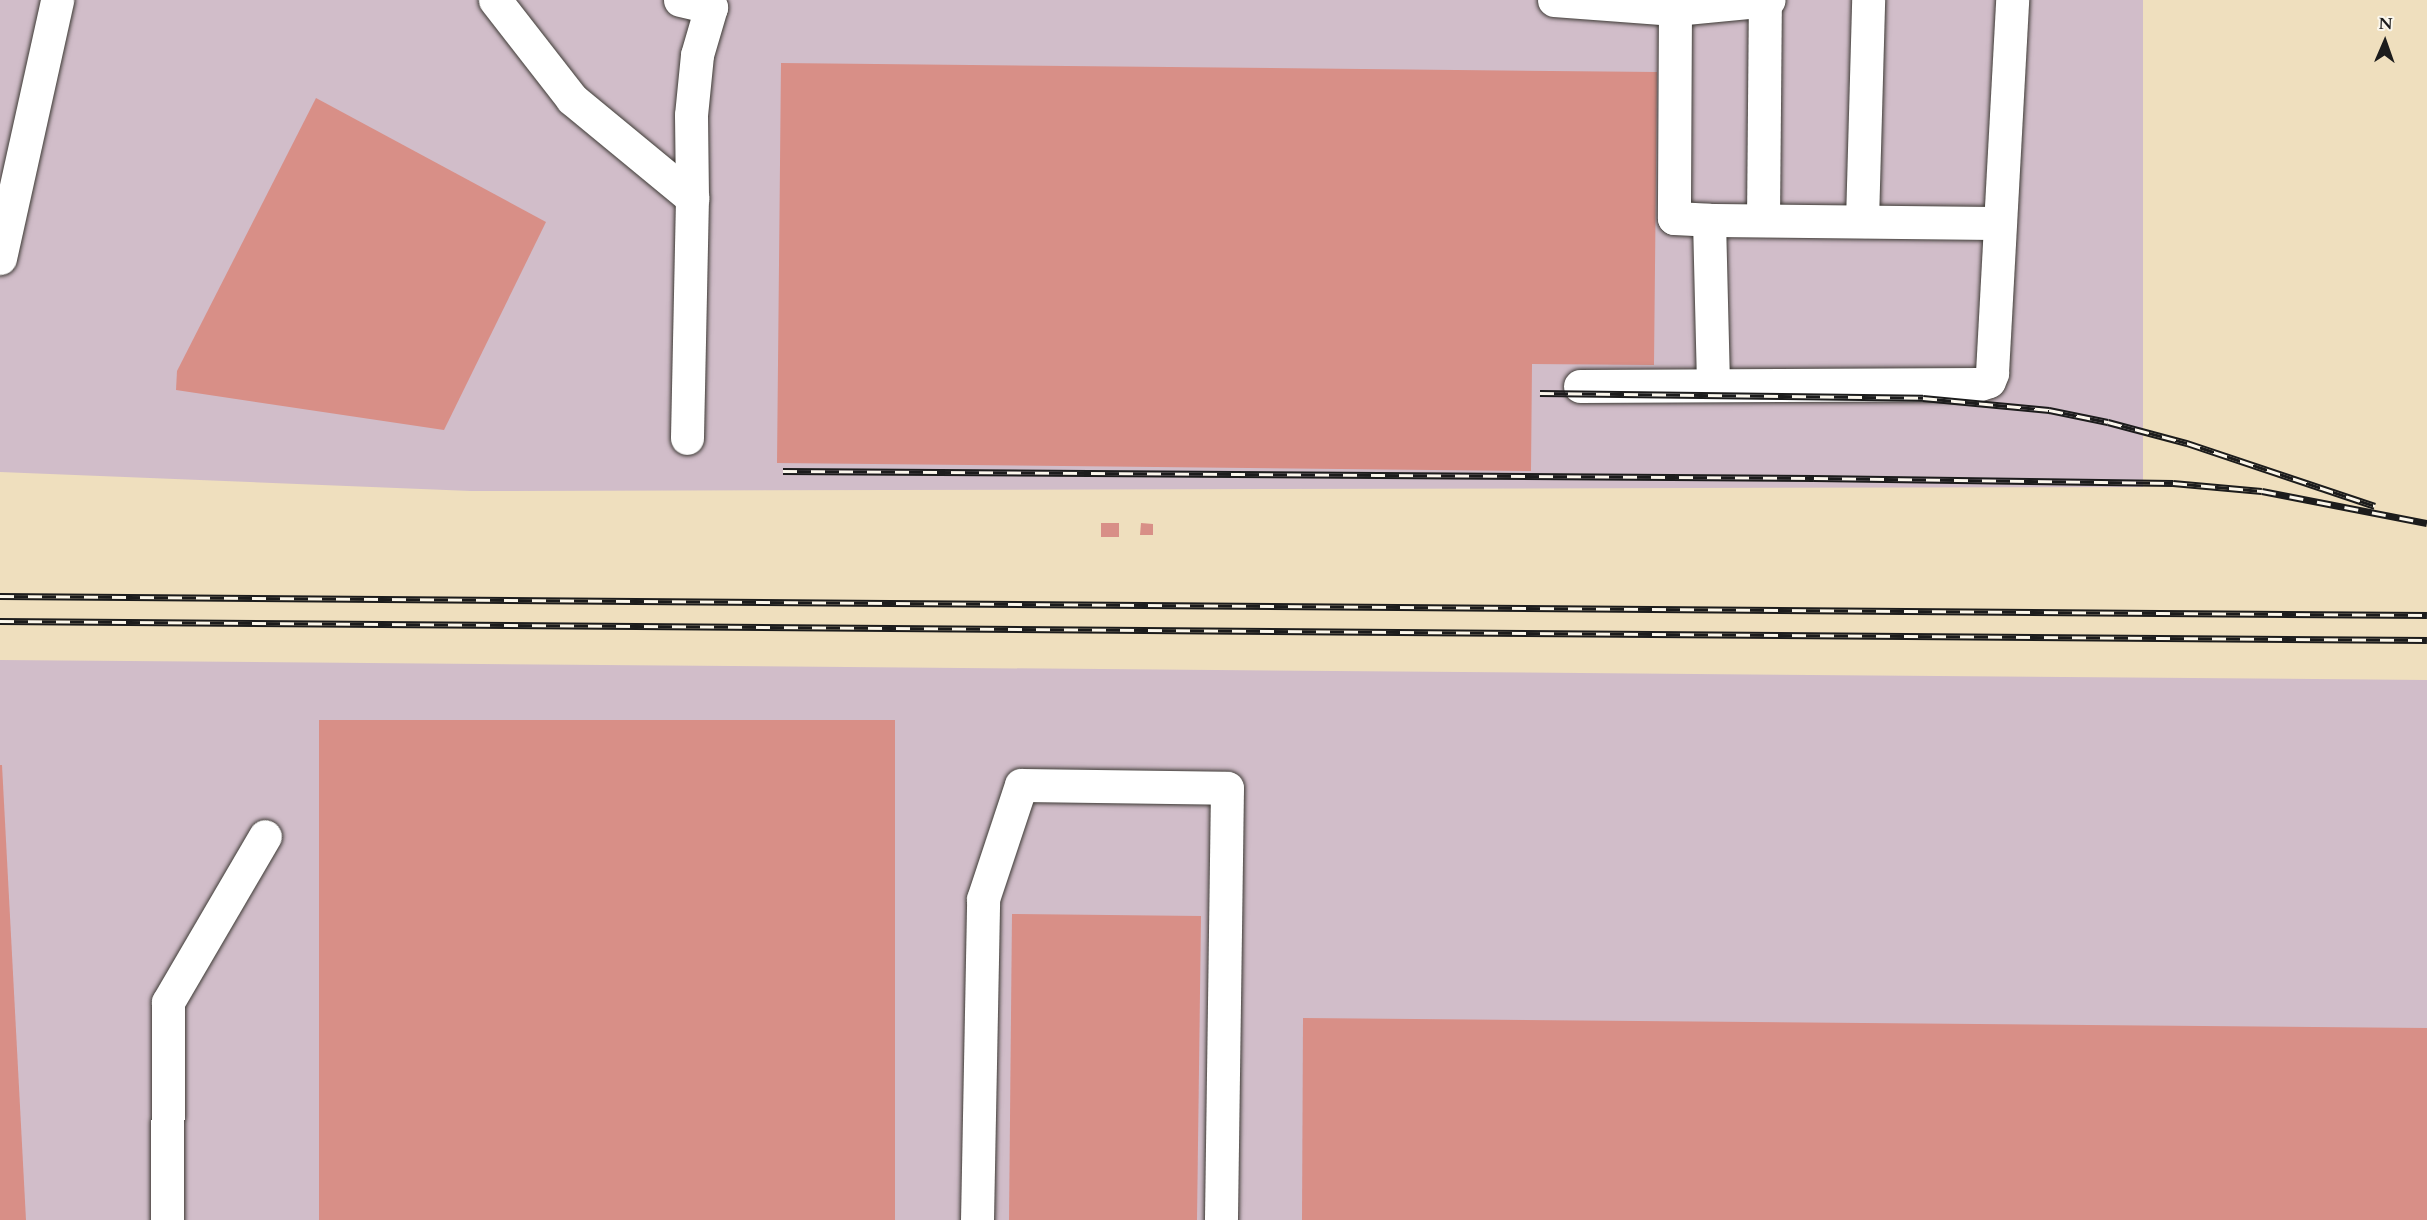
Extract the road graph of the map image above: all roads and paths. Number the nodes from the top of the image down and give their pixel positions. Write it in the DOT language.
graph roads {
  1 [pos="57,0"];
  2 [pos="495,0"];
  3 [pos="680,0"];
  4 [pos="1554,0"];
  5 [pos="1868,0"];
  6 [pos="2012,0"];
  7 [pos="1767,1"];
  8 [pos="715,3"];
  9 [pos="1675,9"];
  10 [pos="692,198"];
  11 [pos="1709,220"];
  12 [pos="1763,220"];
  13 [pos="1862,221"];
  14 [pos="2000,223"];
  15 [pos="0,258"];
  16 [pos="1713,384"];
  17 [pos="1580,386"];
  18 [pos="687,438"];
  19 [pos="265,836"];
  20 [pos="167,1220"];
  21 [pos="976,1220"];
  22 [pos="1221,1220"];
  1 -- 15 [label="lane"];
  2 -- 10 [label="lane"];
  3 -- 8 [label="lane"];
  4 -- 9 [label="lane"];
  5 -- 13 [label="lane"];
  6 -- 14 [label="lane"];
  7 -- 9 [label="lane"];
  7 -- 12 [label="lane"];
  8 -- 10 [label="lane"];
  9 -- 11 [label="lane"];
  10 -- 18 [label="lane"];
  11 -- 12 [label="lane"];
  11 -- 16 [label="lane"];
  12 -- 13 [label="lane"];
  13 -- 14 [label="lane"];
  14 -- 16 [label="lane"];
  16 -- 17 [label="lane"];
  19 -- 20 [label="lane"];
  21 -- 22 [label="lane"];
}
